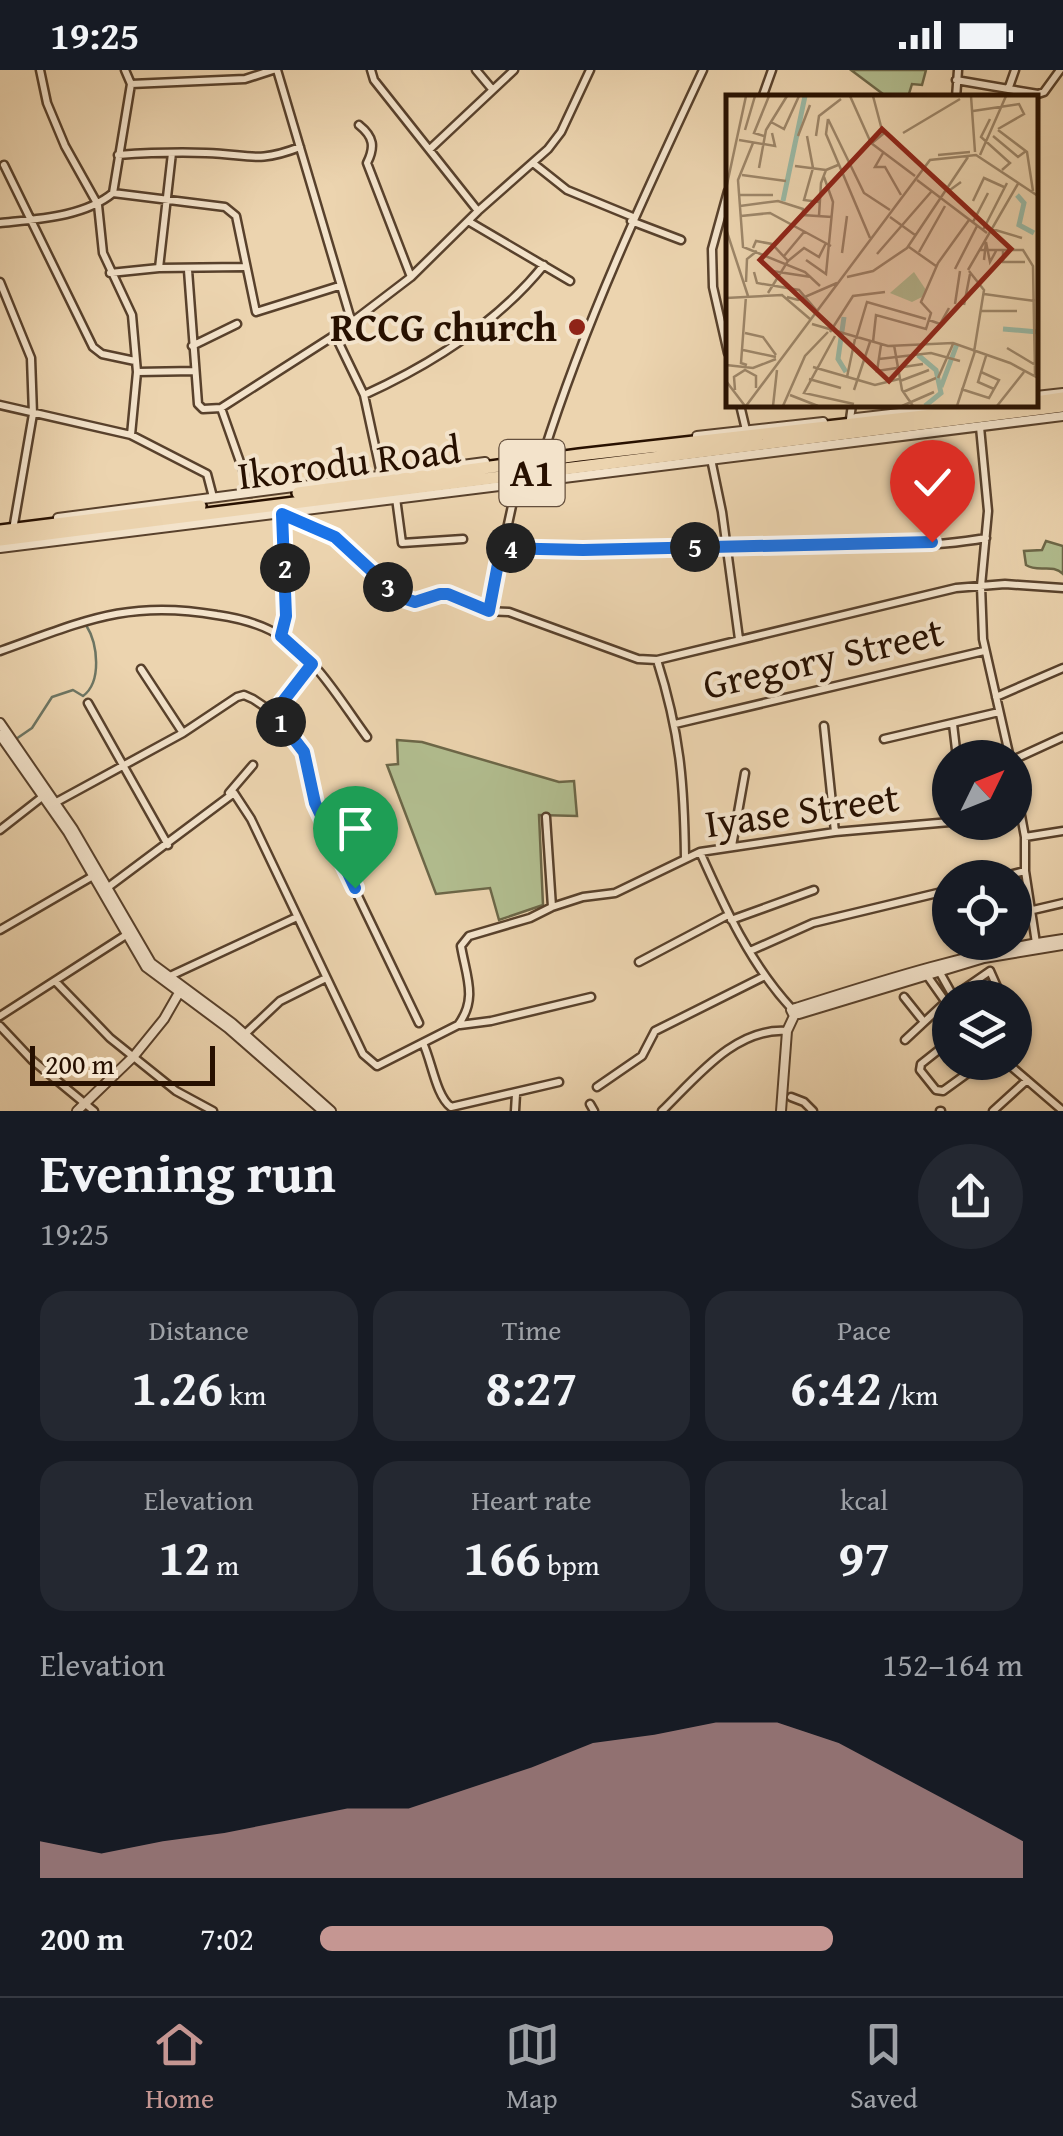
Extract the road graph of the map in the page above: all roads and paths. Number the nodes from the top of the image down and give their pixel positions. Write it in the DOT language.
graph roads {
  1 [pos="40,70"];
  2 [pos="125,70"];
  3 [pos="274,70"];
  4 [pos="371,70"];
  5 [pos="476,70"];
  6 [pos="514,70"];
  7 [pos="590,70"];
  8 [pos="703,70"];
  9 [pos="772,70"];
  10 [pos="958,70"];
  11 [pos="1015,70"];
  12 [pos="1060,70"];
  13 [pos="956,80"];
  14 [pos="131,84"];
  15 [pos="1009,88"];
  16 [pos="492,89"];
  17 [pos="763,95"];
  18 [pos="956,95"];
  19 [pos="360,125"];
  20 [pos="300,146"];
  21 [pos="430,148"];
  22 [pos="172,153"];
  23 [pos="118,156"];
  24 [pos="534,164"];
  25 [pos="4,165"];
  26 [pos="113,193"];
  27 [pos="726,198"];
  28 [pos="167,201"];
  29 [pos="98,205"];
  30 [pos="478,210"];
  31 [pos="632,219"];
  32 [pos="32,220"];
  33 [pos="468,221"];
  34 [pos="0,223"];
  35 [pos="681,240"];
  36 [pos="544,265"];
  37 [pos="159,268"];
  38 [pos="244,268"];
  39 [pos="188,270"];
  40 [pos="110,273"];
  41 [pos="412,277"];
  42 [pos="570,281"];
  43 [pos="0,282"];
  44 [pos="340,286"];
  45 [pos="725,322"];
  46 [pos="352,323"];
  47 [pos="236,324"];
  48 [pos="335,336"];
  49 [pos="192,346"];
  50 [pos="135,362"];
  51 [pos="195,371"];
  52 [pos="137,372"];
  53 [pos="1063,395"];
  54 [pos="364,396"];
  55 [pos="1038,399"];
  56 [pos="0,405"];
  57 [pos="1063,406"];
  58 [pos="221,408"];
  59 [pos="741,408"];
  60 [pos="852,408"];
  61 [pos="945,408"];
  62 [pos="984,408"];
  63 [pos="33,414"];
  64 [pos="1063,416"];
  65 [pos="850,419"];
  66 [pos="812,426"];
  67 [pos="980,427"];
  68 [pos="751,431"];
  69 [pos="130,435"];
  70 [pos="543,455"];
  71 [pos="711,459"];
  72 [pos="381,474"];
  73 [pos="517,482"];
  74 [pos="250,493"];
  75 [pos="396,497"];
  76 [pos="213,498"];
  77 [pos="282,513"];
  78 [pos="14,524"];
  79 [pos="0,528"];
  80 [pos="986,538"];
  81 [pos="463,539"];
  82 [pos="0,540"];
  83 [pos="726,546"];
  84 [pos="0,548"];
  85 [pos="501,548"];
  86 [pos="981,586"];
  87 [pos="1063,588"];
  88 [pos="489,611"];
  89 [pos="281,636"];
  90 [pos="739,639"];
  91 [pos="0,651"];
  92 [pos="984,651"];
  93 [pos="657,660"];
  94 [pos="312,664"];
  95 [pos="141,668"];
  96 [pos="1063,668"];
  97 [pos="996,696"];
  98 [pos="88,703"];
  99 [pos="999,712"];
  100 [pos="274,713"];
  101 [pos="0,723"];
  102 [pos="676,724"];
  103 [pos="953,724"];
  104 [pos="824,726"];
  105 [pos="182,733"];
  106 [pos="0,734"];
  107 [pos="367,736"];
  108 [pos="1063,738"];
  109 [pos="884,739"];
  110 [pos="954,740"];
  111 [pos="1008,740"];
  112 [pos="8,742"];
  113 [pos="1032,750"];
  114 [pos="124,765"];
  115 [pos="253,765"];
  116 [pos="745,773"];
  117 [pos="230,793"];
  118 [pos="46,795"];
  119 [pos="52,804"];
  120 [pos="546,817"];
  121 [pos="932,824"];
  122 [pos="0,830"];
  123 [pos="1063,831"];
  124 [pos="834,832"];
  125 [pos="1032,836"];
  126 [pos="379,838"];
  127 [pos="168,844"];
  128 [pos="732,846"];
  129 [pos="700,852"];
  130 [pos="340,854"];
  131 [pos="685,856"];
  132 [pos="92,876"];
  133 [pos="106,888"];
  134 [pos="814,890"];
  135 [pos="932,894"];
  136 [pos="1063,904"];
  137 [pos="552,907"];
  138 [pos="1032,910"];
  139 [pos="297,917"];
  140 [pos="730,917"];
  141 [pos="0,930"];
  142 [pos="126,934"];
  143 [pos="1063,942"];
  144 [pos="1036,943"];
  145 [pos="750,951"];
  146 [pos="639,962"];
  147 [pos="938,971"];
  148 [pos="926,974"];
  149 [pos="168,977"];
  150 [pos="762,977"];
  151 [pos="326,978"];
  152 [pos="932,980"];
  153 [pos="942,980"];
  154 [pos="978,980"];
  155 [pos="994,980"];
  156 [pos="55,982"];
  157 [pos="180,991"];
  158 [pos="591,997"];
  159 [pos="904,998"];
  160 [pos="795,1012"];
  161 [pos="932,1015"];
  162 [pos="0,1016"];
  163 [pos="419,1022"];
  164 [pos="924,1022"];
  165 [pos="458,1025"];
  166 [pos="0,1026"];
  167 [pos="788,1030"];
  168 [pos="245,1034"];
  169 [pos="906,1040"];
  170 [pos="423,1043"];
  171 [pos="932,1055"];
  172 [pos="134,1056"];
  173 [pos="959,1080"];
  174 [pos="1028,1080"];
  175 [pos="558,1082"];
  176 [pos="597,1086"];
  177 [pos="516,1094"];
  178 [pos="791,1097"];
  179 [pos="80,1107"];
  180 [pos="475,1108"];
  181 [pos="1063,1110"];
  182 [pos="94,1111"];
  183 [pos="213,1111"];
  184 [pos="323,1111"];
  185 [pos="331,1111"];
  186 [pos="515,1111"];
  187 [pos="662,1111"];
  188 [pos="781,1111"];
  189 [pos="813,1111"];
  190 [pos="993,1111"];
  1 -- 29 [label="street"];
  2 -- 14 [label="street"];
  3 -- 14 [label="street"];
  3 -- 20 [label="street"];
  4 -- 21 [label="street"];
  5 -- 16 [label="street"];
  6 -- 16 [label="street"];
  7 -- 24 [label="street"];
  8 -- 31 [label="street"];
  9 -- 17 [label="street"];
  10 -- 13 [label="street"];
  11 -- 15 [label="street"];
  12 -- 15 [label="street"];
  13 -- 15 [label="street"];
  13 -- 18 [label="street"];
  14 -- 23 [label="street"];
  16 -- 21 [label="street"];
  19 -- 41 [label="street"];
  20 -- 22 [label="street"];
  20 -- 44 [label="street"];
  21 -- 30 [label="street"];
  22 -- 23 [label="street"];
  22 -- 28 [label="street"];
  23 -- 26 [label="street"];
  24 -- 30 [label="street"];
  24 -- 31 [label="street"];
  25 -- 32 [label="street"];
  26 -- 28 [label="street"];
  26 -- 29 [label="street"];
  27 -- 45 [label="street"];
  28 -- 37 [label="street"];
  28 -- 38 [label="street"];
  29 -- 32 [label="street"];
  29 -- 40 [label="street"];
  30 -- 33 [label="street"];
  31 -- 35 [label="street"];
  31 -- 70 [label="street"];
  32 -- 34 [label="street"];
  32 -- 50 [label="street"];
  33 -- 36 [label="street"];
  33 -- 41 [label="street"];
  36 -- 42 [label="street"];
  36 -- 54 [label="street"];
  37 -- 39 [label="street"];
  37 -- 40 [label="street"];
  38 -- 39 [label="street"];
  38 -- 44 [label="street"];
  39 -- 49 [label="street"];
  40 -- 50 [label="street"];
  41 -- 46 [label="street"];
  43 -- 63 [label="street"];
  44 -- 46 [label="street"];
  46 -- 48 [label="street"];
  47 -- 49 [label="street"];
  48 -- 54 [label="street"];
  48 -- 58 [label="street"];
  49 -- 51 [label="street"];
  50 -- 52 [label="street"];
  51 -- 52 [label="street"];
  51 -- 58 [label="street"];
  52 -- 69 [label="street"];
  53 -- 55 [label="highway"];
  54 -- 72 [label="street"];
  56 -- 63 [label="street"];
  57 -- 82 [label="highway, Ikorodu Road / A1"];
  58 -- 74 [label="street"];
  59 -- 68 [label="street"];
  60 -- 65 [label="street"];
  61 -- 65 [label="street, Ikorodu Road"];
  62 -- 66 [label="highway, Ikorodu Road / A1"];
  63 -- 69 [label="street"];
  63 -- 78 [label="street"];
  64 -- 67 [label="street, Ikorodu Road"];
  65 -- 66 [label="street, Ikorodu Road"];
  66 -- 68 [label="highway, Ikorodu Road / A1"];
  67 -- 71 [label="street, Ikorodu Road"];
  67 -- 80 [label="street"];
  68 -- 70 [label="street, Ikorodu Road"];
  68 -- 79 [label="highway, Ikorodu Road / A1"];
  69 -- 76 [label="street"];
  70 -- 72 [label="street, Ikorodu Road"];
  71 -- 73 [label="street, Ikorodu Road"];
  71 -- 83 [label="street"];
  72 -- 74 [label="street, Ikorodu Road"];
  73 -- 75 [label="street, Ikorodu Road"];
  73 -- 85 [label="street"];
  74 -- 76 [label="street, Ikorodu Road"];
  75 -- 77 [label="street, Ikorodu Road"];
  75 -- 81 [label="street"];
  76 -- 78 [label="street, Ikorodu Road"];
  77 -- 84 [label="street, Ikorodu Road"];
  77 -- 88 [label="street"];
  77 -- 89 [label="street"];
  78 -- 79 [label="street, Ikorodu Road"];
  80 -- 83 [label="street"];
  80 -- 86 [label="street"];
  83 -- 85 [label="street"];
  83 -- 90 [label="street"];
  85 -- 88 [label="street"];
  86 -- 87 [label="street"];
  86 -- 90 [label="street"];
  86 -- 92 [label="street"];
  88 -- 93 [label="street"];
  89 -- 91 [label="street"];
  89 -- 94 [label="street"];
  90 -- 93 [label="street"];
  92 -- 97 [label="street"];
  92 -- 102 [label="street, Gregory Street"];
  93 -- 102 [label="street"];
  94 -- 100 [label="street"];
  94 -- 107 [label="street"];
  95 -- 105 [label="street"];
  96 -- 97 [label="street"];
  97 -- 99 [label="street"];
  98 -- 114 [label="street"];
  99 -- 103 [label="street"];
  99 -- 111 [label="street"];
  100 -- 105 [label="street"];
  100 -- 130 [label="street"];
  101 -- 112 [label="street"];
  102 -- 131 [label="street"];
  103 -- 109 [label="street"];
  103 -- 110 [label="street"];
  104 -- 124 [label="street"];
  105 -- 114 [label="street"];
  106 -- 112 [label="street"];
  108 -- 113 [label="street"];
  112 -- 118 [label="street"];
  114 -- 119 [label="street"];
  114 -- 127 [label="street"];
  115 -- 117 [label="street"];
  116 -- 128 [label="street"];
  117 -- 127 [label="street"];
  117 -- 139 [label="street"];
  118 -- 119 [label="street"];
  118 -- 122 [label="street"];
  119 -- 132 [label="street"];
  119 -- 133 [label="street"];
  120 -- 137 [label="street"];
  121 -- 124 [label="street, Iyase Street"];
  123 -- 125 [label="street"];
  124 -- 128 [label="street, Iyase Street"];
  126 -- 130 [label="street"];
  127 -- 133 [label="street"];
  128 -- 129 [label="street, Iyase Street"];
  129 -- 131 [label="street, Iyase Street"];
  129 -- 140 [label="street"];
  130 -- 163 [label="street"];
  131 -- 137 [label="street, Iyase Street"];
  132 -- 141 [label="street"];
  132 -- 142 [label="street"];
  133 -- 149 [label="street"];
  134 -- 140 [label="street"];
  135 -- 145 [label="street"];
  136 -- 138 [label="street"];
  137 -- 165 [label="street, Iyase Street"];
  138 -- 144 [label="street"];
  139 -- 149 [label="street"];
  139 -- 151 [label="street"];
  140 -- 145 [label="street"];
  140 -- 146 [label="street"];
  142 -- 156 [label="street"];
  142 -- 157 [label="street"];
  143 -- 144 [label="street"];
  143 -- 147 [label="street"];
  144 -- 160 [label="street"];
  145 -- 150 [label="street"];
  147 -- 148 [label="street"];
  147 -- 153 [label="street"];
  148 -- 152 [label="street"];
  148 -- 160 [label="street"];
  149 -- 168 [label="street"];
  150 -- 160 [label="street"];
  150 -- 176 [label="street"];
  151 -- 168 [label="street"];
  151 -- 170 [label="street"];
  154 -- 155 [label="street"];
  156 -- 162 [label="street"];
  156 -- 172 [label="street"];
  157 -- 172 [label="street"];
  157 -- 184 [label="street"];
  158 -- 165 [label="street"];
  159 -- 164 [label="street"];
  160 -- 167 [label="street"];
  161 -- 164 [label="street"];
  164 -- 169 [label="street"];
  165 -- 170 [label="street"];
  166 -- 179 [label="street"];
  167 -- 187 [label="street"];
  167 -- 188 [label="street"];
  168 -- 185 [label="street"];
  170 -- 180 [label="street"];
  171 -- 173 [label="street"];
  172 -- 179 [label="street"];
  172 -- 183 [label="street"];
  174 -- 181 [label="street"];
  174 -- 190 [label="street"];
  175 -- 177 [label="street"];
  177 -- 180 [label="street"];
  177 -- 186 [label="street"];
  178 -- 189 [label="street"];
  179 -- 182 [label="street"];
}
